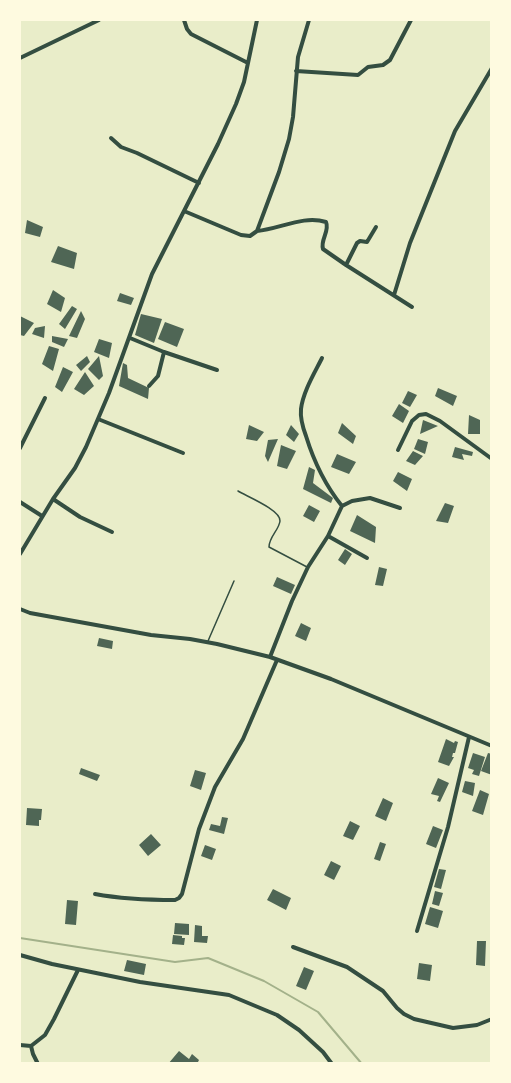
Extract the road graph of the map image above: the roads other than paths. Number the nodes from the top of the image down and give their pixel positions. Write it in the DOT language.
graph roads {
  1 [pos="99,20"];
  2 [pos="184,20"];
  3 [pos="257,20"];
  4 [pos="309,20"];
  5 [pos="411,20"];
  6 [pos="20,58"];
  7 [pos="248,63"];
  8 [pos="492,68"];
  9 [pos="296,71"];
  10 [pos="111,138"];
  11 [pos="199,183"];
  12 [pos="184,211"];
  13 [pos="376,227"];
  14 [pos="256,231"];
  15 [pos="346,265"];
  16 [pos="394,295"];
  17 [pos="412,307"];
  18 [pos="130,338"];
  19 [pos="164,352"];
  20 [pos="322,358"];
  21 [pos="217,370"];
  22 [pos="149,386"];
  23 [pos="45,398"];
  24 [pos="98,419"];
  25 [pos="20,448"];
  26 [pos="398,450"];
  27 [pos="183,453"];
  28 [pos="492,459"];
  29 [pos="238,491"];
  30 [pos="53,499"];
  31 [pos="20,502"];
  32 [pos="342,506"];
  33 [pos="400,508"];
  34 [pos="42,516"];
  35 [pos="112,532"];
  36 [pos="327,536"];
  37 [pos="20,554"];
  38 [pos="367,558"];
  39 [pos="308,567"];
  40 [pos="234,581"];
  41 [pos="20,609"];
  42 [pos="207,642"];
  43 [pos="270,657"];
  44 [pos="277,659"];
  45 [pos="469,737"];
  46 [pos="492,746"];
  47 [pos="95,894"];
  48 [pos="417,931"];
  49 [pos="293,947"];
  50 [pos="20,955"];
  51 [pos="78,970"];
  52 [pos="492,1019"];
  53 [pos="20,1046"];
  54 [pos="31,1046"];
  55 [pos="38,1064"];
  56 [pos="332,1064"];
  1 -- 6 [label="street"];
  2 -- 7 [label="street"];
  3 -- 7 [label="street"];
  4 -- 9 [label="street"];
  5 -- 9 [label="street"];
  7 -- 11 [label="street"];
  8 -- 16 [label="street"];
  9 -- 14 [label="street"];
  10 -- 11 [label="street"];
  11 -- 12 [label="street"];
  12 -- 14 [label="street"];
  12 -- 18 [label="street"];
  13 -- 15 [label="street"];
  14 -- 15 [label="street"];
  15 -- 16 [label="street"];
  16 -- 17 [label="street"];
  18 -- 19 [label="street"];
  18 -- 24 [label="street"];
  19 -- 21 [label="street"];
  19 -- 22 [label="street"];
  20 -- 32 [label="street"];
  23 -- 25 [label="street"];
  24 -- 27 [label="street"];
  24 -- 30 [label="street"];
  26 -- 28 [label="street"];
  29 -- 39 [label="lane"];
  30 -- 34 [label="street"];
  30 -- 35 [label="street"];
  31 -- 34 [label="street"];
  32 -- 33 [label="street"];
  32 -- 36 [label="street"];
  34 -- 37 [label="street"];
  36 -- 38 [label="street"];
  36 -- 39 [label="street"];
  39 -- 43 [label="street"];
  40 -- 42 [label="lane"];
  41 -- 42 [label="street"];
  42 -- 43 [label="street"];
  43 -- 44 [label="street"];
  44 -- 45 [label="street"];
  44 -- 47 [label="street"];
  45 -- 46 [label="street"];
  45 -- 48 [label="street"];
  49 -- 52 [label="street"];
  50 -- 51 [label="street"];
  51 -- 54 [label="street"];
  51 -- 56 [label="street"];
  53 -- 54 [label="street"];
  54 -- 55 [label="street"];
}
